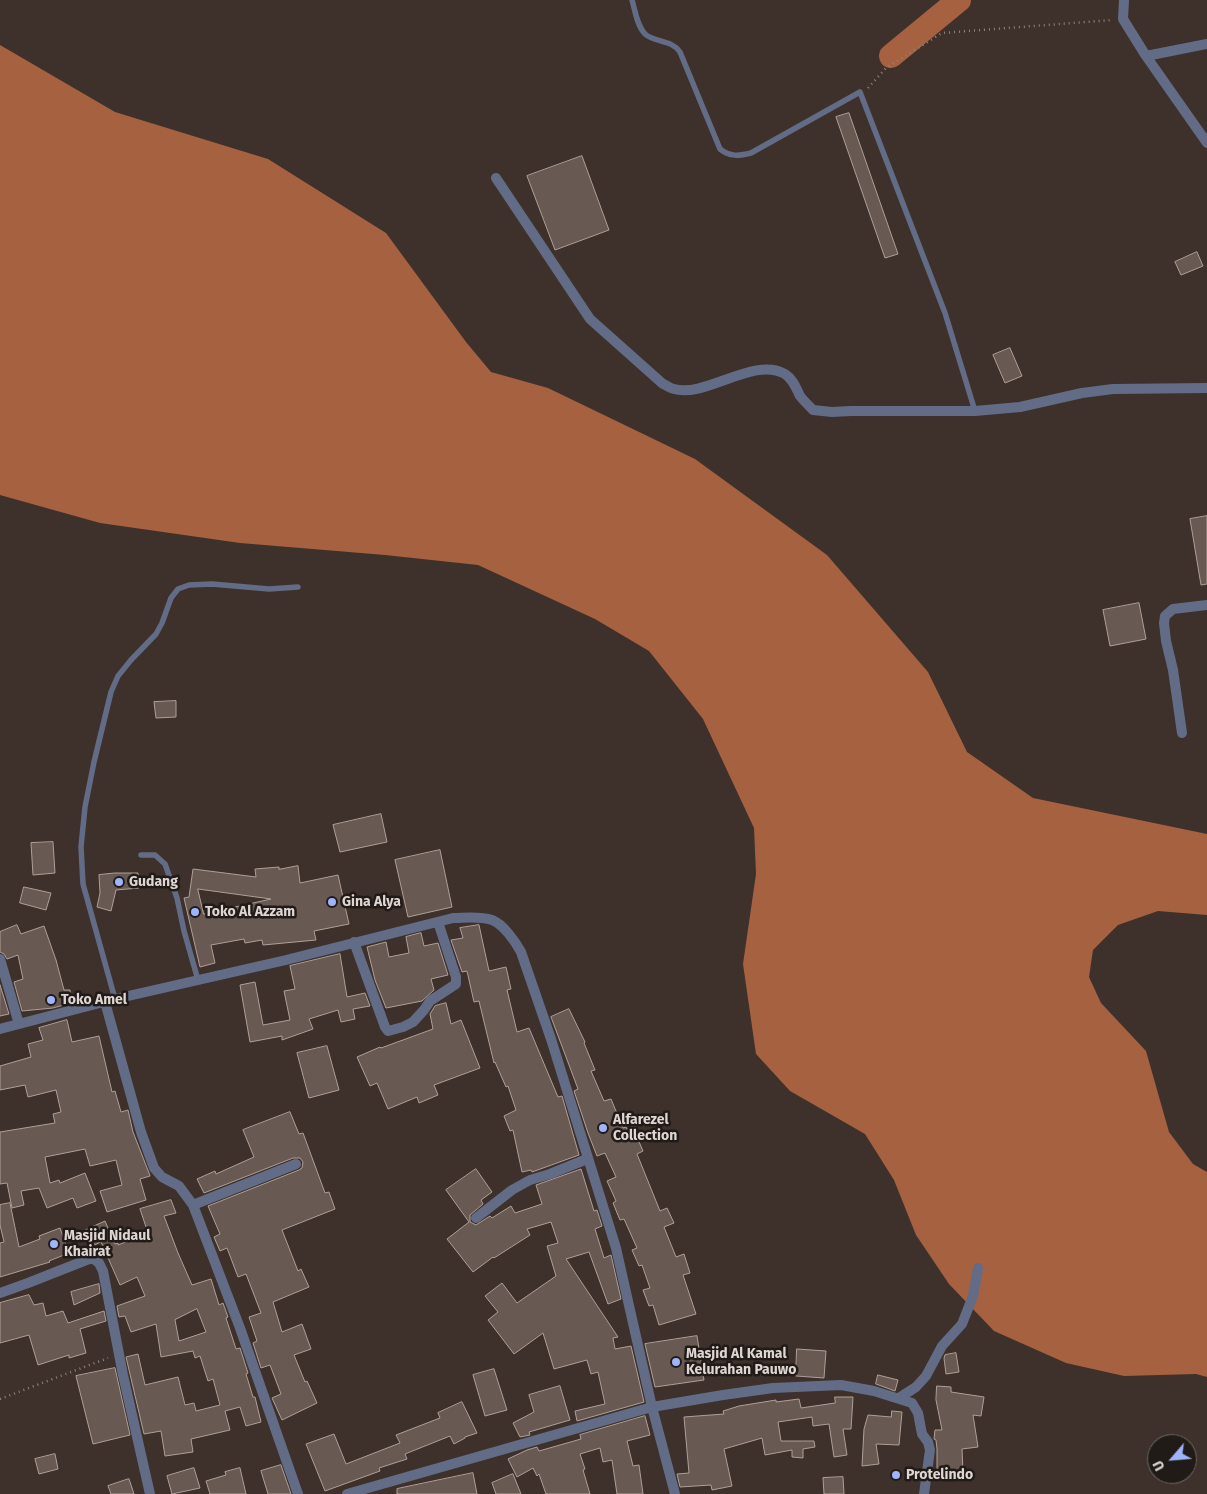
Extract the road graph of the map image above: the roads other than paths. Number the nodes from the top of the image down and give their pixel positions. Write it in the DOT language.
graph roads {
  1 [pos="632,0"];
  2 [pos="1124,0"];
  3 [pos="1207,44"];
  4 [pos="1146,56"];
  5 [pos="1207,143"];
  6 [pos="496,178"];
  7 [pos="1207,388"];
  8 [pos="975,411"];
  9 [pos="298,586"];
  10 [pos="1207,605"];
  11 [pos="1182,733"];
  12 [pos="141,855"];
  13 [pos="438,922"];
  14 [pos="354,942"];
  15 [pos="0,959"];
  16 [pos="198,980"];
  17 [pos="110,1001"];
  18 [pos="19,1024"];
  19 [pos="0,1029"];
  20 [pos="587,1159"];
  21 [pos="296,1164"];
  22 [pos="193,1205"];
  23 [pos="476,1218"];
  24 [pos="978,1268"];
  25 [pos="0,1293"];
  26 [pos="899,1398"];
  27 [pos="652,1407"];
  28 [pos="352,1493"];
  29 [pos="150,1494"];
  30 [pos="298,1494"];
  31 [pos="675,1494"];
  32 [pos="924,1494"];
  1 -- 8 [label="lane"];
  2 -- 4 [label="street"];
  3 -- 4 [label="street"];
  4 -- 5 [label="street"];
  6 -- 8 [label="street"];
  7 -- 8 [label="street"];
  9 -- 17 [label="lane"];
  10 -- 11 [label="street"];
  12 -- 16 [label="lane"];
  13 -- 14 [label="street"];
  13 -- 14 [label="street"];
  13 -- 20 [label="street"];
  14 -- 16 [label="street"];
  15 -- 18 [label="street"];
  16 -- 17 [label="street"];
  17 -- 18 [label="street"];
  17 -- 22 [label="street"];
  18 -- 19 [label="street"];
  20 -- 23 [label="street"];
  20 -- 27 [label="street"];
  21 -- 22 [label="street"];
  22 -- 30 [label="street"];
  24 -- 26 [label="street"];
  25 -- 29 [label="street"];
  26 -- 27 [label="street"];
  26 -- 32 [label="street"];
  27 -- 28 [label="street"];
  27 -- 31 [label="street"];
}
